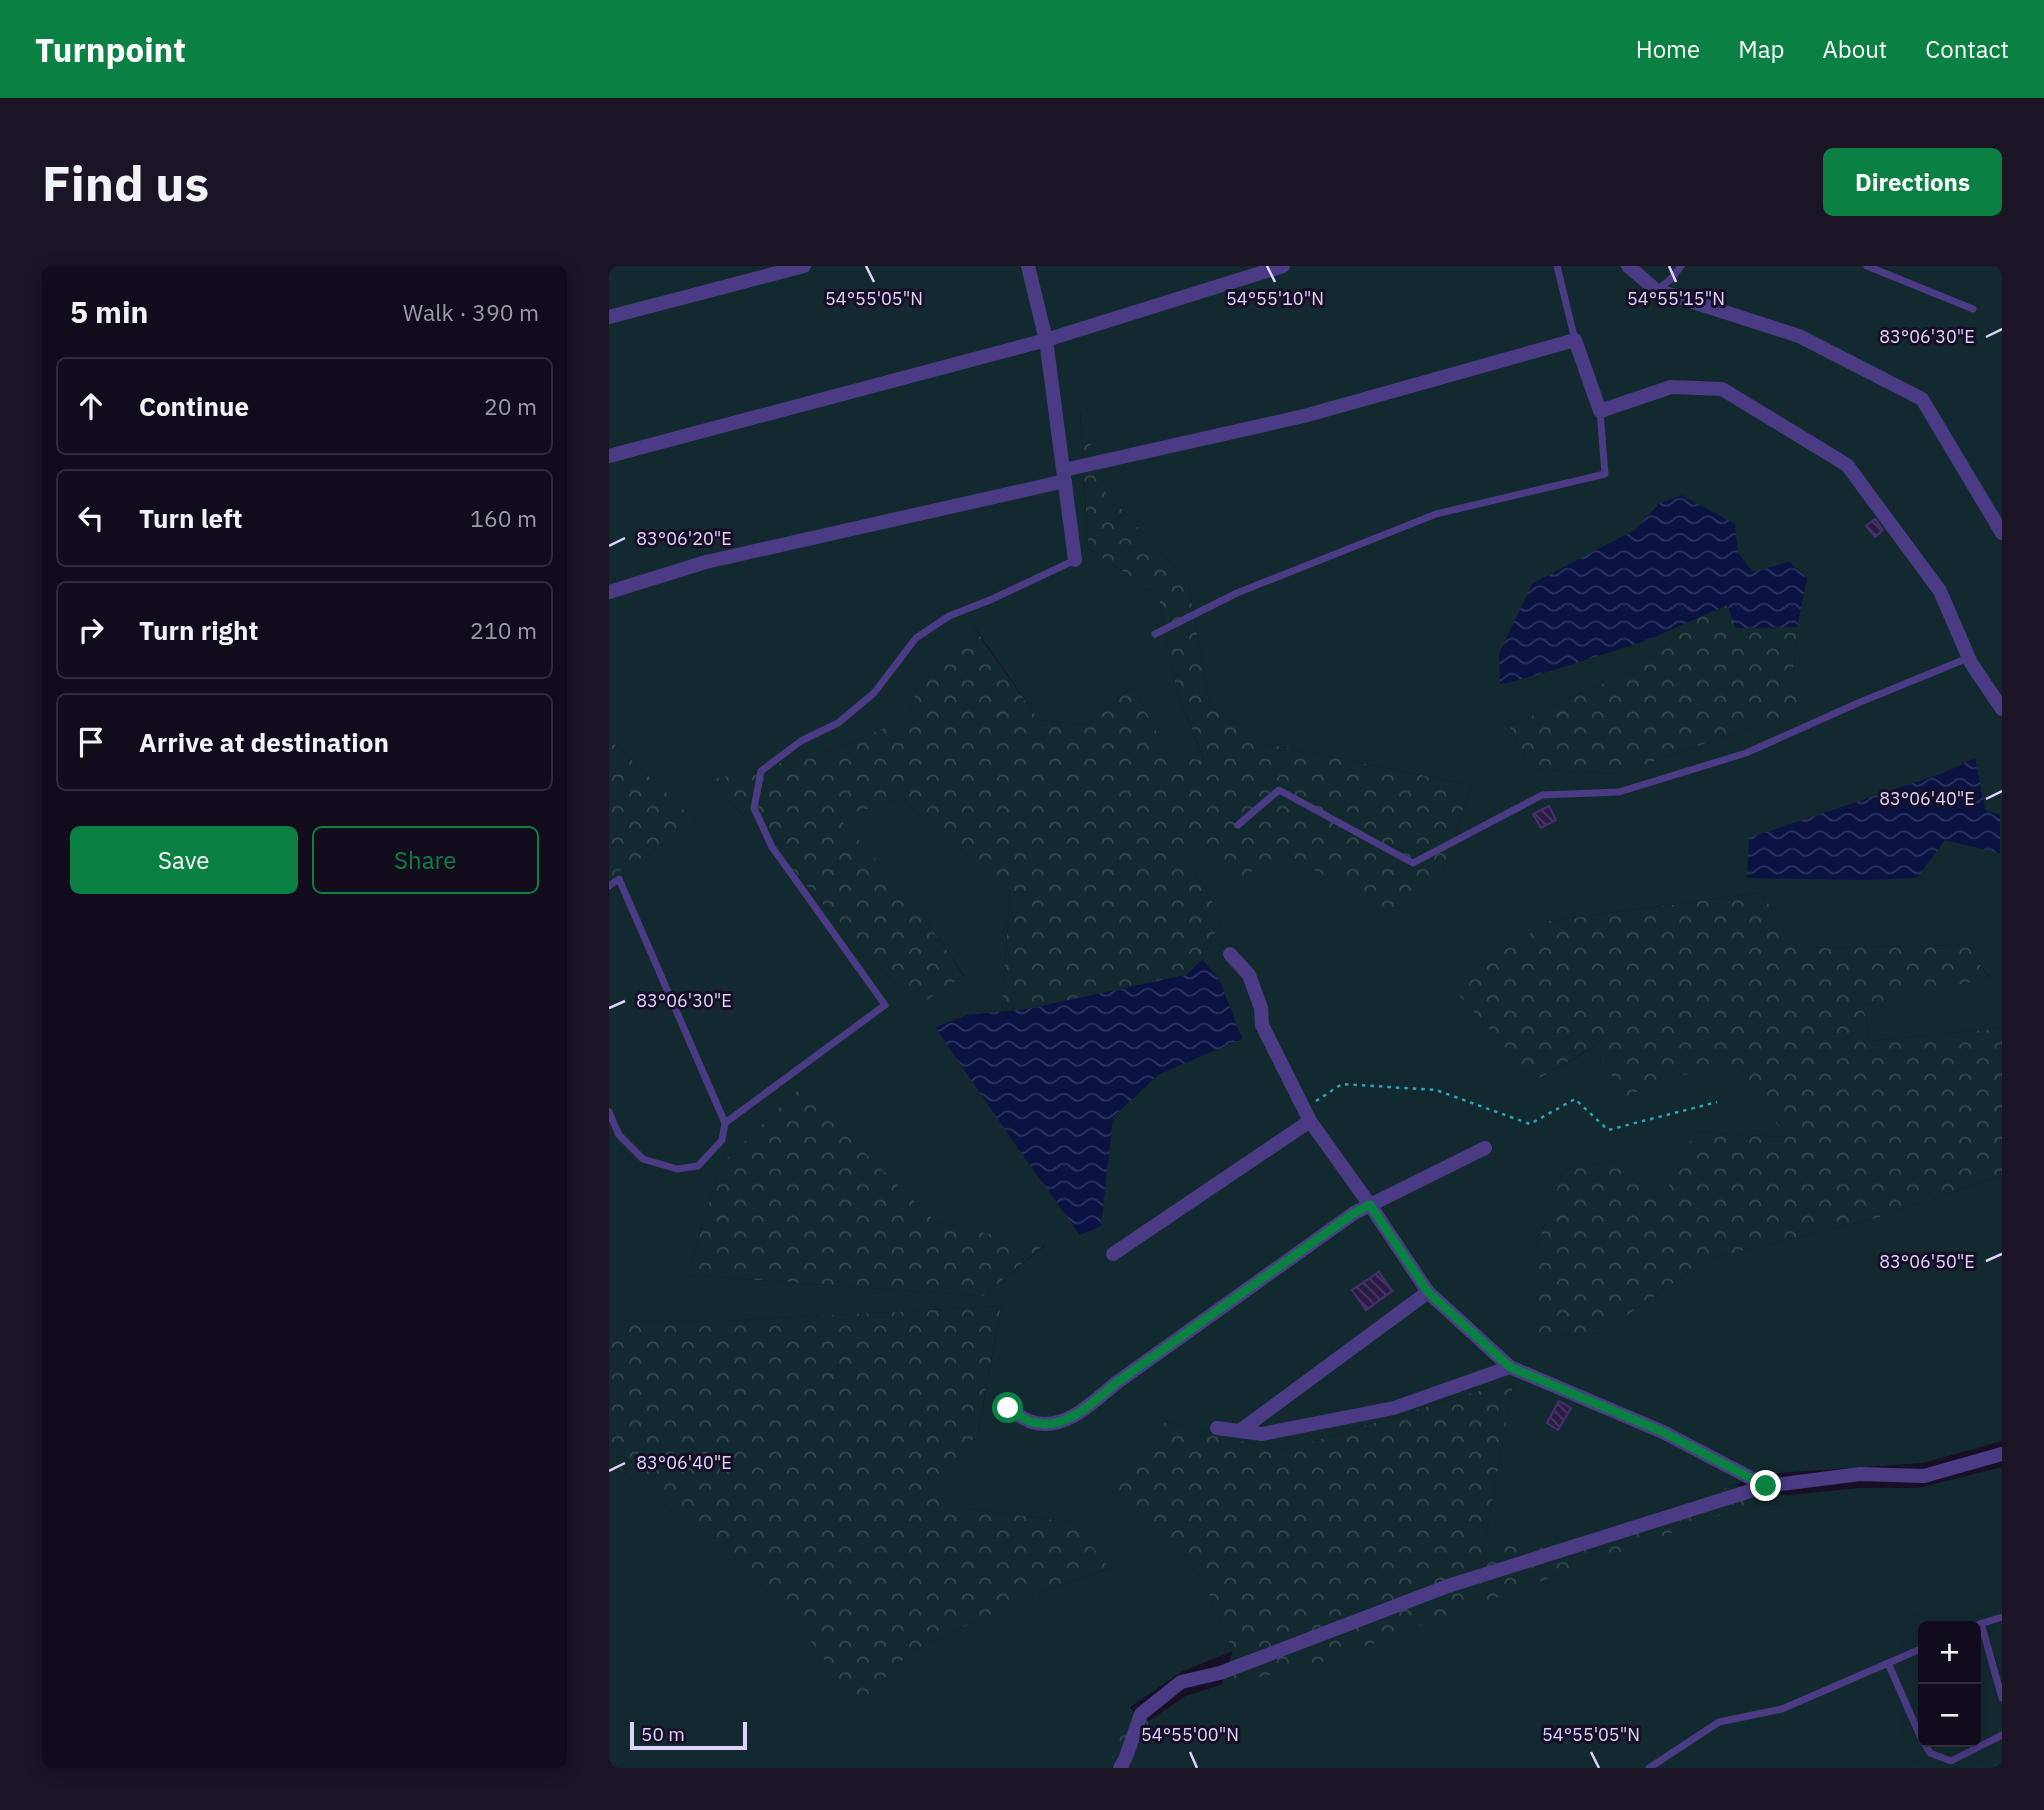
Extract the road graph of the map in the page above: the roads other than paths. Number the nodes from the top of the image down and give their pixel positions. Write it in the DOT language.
graph roads {
  1 [pos="804,266"];
  2 [pos="1028,266"];
  3 [pos="1283,266"];
  4 [pos="1557,266"];
  5 [pos="1628,266"];
  6 [pos="1681,266"];
  7 [pos="1867,266"];
  8 [pos="1656,290"];
  9 [pos="1973,309"];
  10 [pos="609,317"];
  11 [pos="1574,340"];
  12 [pos="1047,341"];
  13 [pos="1600,411"];
  14 [pos="609,456"];
  15 [pos="1064,475"];
  16 [pos="2002,533"];
  17 [pos="1076,560"];
  18 [pos="609,593"];
  19 [pos="1155,634"];
  20 [pos="1969,657"];
  21 [pos="2002,709"];
  22 [pos="1238,825"];
  23 [pos="609,886"];
  24 [pos="1230,954"];
  25 [pos="609,1112"];
  26 [pos="1307,1115"];
  27 [pos="725,1123"];
  28 [pos="1485,1148"];
  29 [pos="1370,1205"];
  30 [pos="1113,1254"];
  31 [pos="1428,1292"];
  32 [pos="1510,1367"];
  33 [pos="1008,1408"];
  34 [pos="1217,1429"];
  35 [pos="1241,1430"];
  36 [pos="2002,1454"];
  37 [pos="1766,1486"];
  38 [pos="2002,1617"];
  39 [pos="1981,1624"];
  40 [pos="1981,1637"];
  41 [pos="1918,1650"];
  42 [pos="1888,1663"];
  43 [pos="2002,1698"];
  44 [pos="2002,1735"];
  45 [pos="1120,1768"];
  46 [pos="1649,1768"];
  1 -- 10 [label="street"];
  2 -- 12 [label="street"];
  3 -- 12 [label="street"];
  4 -- 11 [label="lane"];
  5 -- 8 [label="street"];
  6 -- 8 [label="lane"];
  7 -- 9 [label="lane"];
  8 -- 16 [label="street"];
  11 -- 13 [label="street"];
  11 -- 15 [label="street"];
  12 -- 14 [label="street"];
  12 -- 15 [label="street"];
  13 -- 19 [label="lane"];
  13 -- 20 [label="street"];
  15 -- 17 [label="street"];
  15 -- 18 [label="street"];
  17 -- 27 [label="lane"];
  20 -- 21 [label="street"];
  20 -- 22 [label="lane"];
  23 -- 27 [label="lane"];
  24 -- 26 [label="street"];
  25 -- 27 [label="lane"];
  26 -- 29 [label="street"];
  26 -- 30 [label="street"];
  28 -- 29 [label="street"];
  29 -- 31 [label="street"];
  29 -- 33 [label="street"];
  31 -- 32 [label="street"];
  31 -- 35 [label="street"];
  32 -- 35 [label="street"];
  32 -- 37 [label="street"];
  34 -- 35 [label="street"];
  36 -- 37 [label="street"];
  37 -- 45 [label="street"];
  38 -- 39 [label="lane"];
  40 -- 43 [label="lane"];
  41 -- 42 [label="lane"];
  42 -- 44 [label="lane"];
  42 -- 46 [label="lane"];
}
